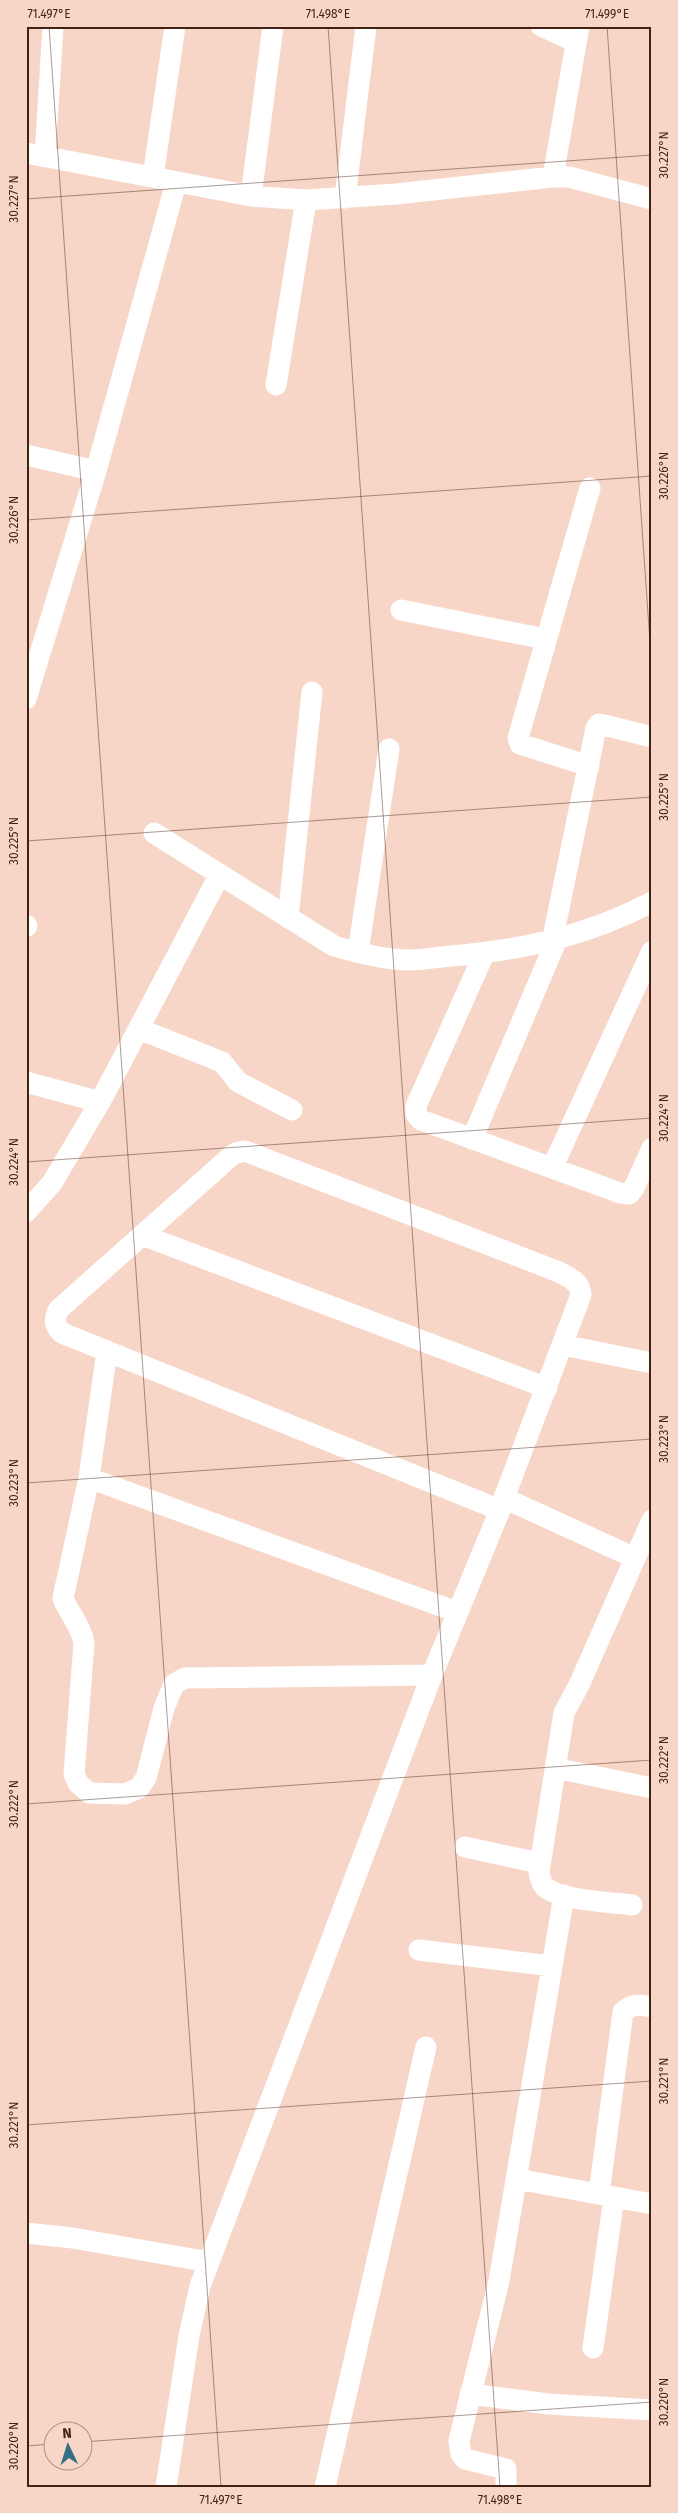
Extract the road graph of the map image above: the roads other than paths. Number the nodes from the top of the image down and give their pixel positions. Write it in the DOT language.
graph roads {
  1 [pos="53,26"];
  2 [pos="175,26"];
  3 [pos="273,26"];
  4 [pos="366,26"];
  5 [pos="541,26"];
  6 [pos="577,34"];
  7 [pos="36,154"];
  8 [pos="553,176"];
  9 [pos="152,177"];
  10 [pos="176,183"];
  11 [pos="251,196"];
  12 [pos="345,198"];
  13 [pos="652,199"];
  14 [pos="306,200"];
  15 [pos="276,385"];
  16 [pos="26,456"];
  17 [pos="96,471"];
  18 [pos="590,488"];
  19 [pos="401,610"];
  20 [pos="545,639"];
  21 [pos="312,692"];
  22 [pos="26,699"];
  23 [pos="652,737"];
  24 [pos="389,749"];
  25 [pos="589,766"];
  26 [pos="154,833"];
  27 [pos="219,876"];
  28 [pos="652,902"];
  29 [pos="288,918"];
  30 [pos="554,941"];
  31 [pos="652,950"];
  32 [pos="358,952"];
  33 [pos="484,954"];
  34 [pos="138,1029"];
  35 [pos="26,1082"];
  36 [pos="100,1102"];
  37 [pos="292,1110"];
  38 [pos="472,1139"];
  39 [pos="652,1148"];
  40 [pos="552,1168"];
  41 [pos="26,1212"];
  42 [pos="142,1235"];
  43 [pos="563,1345"];
  44 [pos="107,1351"];
  45 [pos="652,1363"];
  46 [pos="547,1388"];
  47 [pos="88,1478"];
  48 [pos="502,1504"];
  49 [pos="652,1520"];
  50 [pos="635,1558"];
  51 [pos="457,1612"];
  52 [pos="432,1675"];
  53 [pos="554,1768"];
  54 [pos="652,1788"];
  55 [pos="465,1847"];
  56 [pos="540,1864"];
  57 [pos="564,1896"];
  58 [pos="632,1905"];
  59 [pos="419,1950"];
  60 [pos="552,1966"];
  61 [pos="652,2007"];
  62 [pos="426,2047"];
  63 [pos="518,2179"];
  64 [pos="607,2195"];
  65 [pos="652,2204"];
  66 [pos="26,2233"];
  67 [pos="209,2262"];
  68 [pos="593,2348"];
  69 [pos="470,2394"];
  70 [pos="652,2410"];
  71 [pos="166,2487"];
  72 [pos="325,2487"];
  73 [pos="506,2487"];
  1 -- 7 [label="street"];
  2 -- 9 [label="street"];
  3 -- 11 [label="street"];
  4 -- 12 [label="street"];
  5 -- 6 [label="street"];
  6 -- 8 [label="street"];
  7 -- 9 [label="street"];
  8 -- 12 [label="street"];
  8 -- 13 [label="street"];
  9 -- 10 [label="street"];
  10 -- 11 [label="street"];
  10 -- 17 [label="street"];
  11 -- 14 [label="street"];
  12 -- 14 [label="street"];
  14 -- 15 [label="street"];
  16 -- 17 [label="street"];
  17 -- 22 [label="street"];
  18 -- 20 [label="street"];
  19 -- 20 [label="street"];
  20 -- 25 [label="street"];
  21 -- 29 [label="street"];
  23 -- 25 [label="street"];
  24 -- 32 [label="street"];
  25 -- 30 [label="street"];
  26 -- 27 [label="street"];
  27 -- 29 [label="street"];
  27 -- 34 [label="street"];
  28 -- 30 [label="street"];
  29 -- 32 [label="street"];
  30 -- 33 [label="street"];
  30 -- 38 [label="street"];
  31 -- 40 [label="street"];
  32 -- 33 [label="street"];
  33 -- 38 [label="street"];
  34 -- 36 [label="street"];
  34 -- 37 [label="street"];
  35 -- 36 [label="street"];
  36 -- 41 [label="street"];
  38 -- 40 [label="street"];
  39 -- 40 [label="street"];
  42 -- 43 [label="street"];
  42 -- 44 [label="street"];
  42 -- 46 [label="street"];
  43 -- 45 [label="street"];
  43 -- 46 [label="street"];
  44 -- 47 [label="street"];
  44 -- 48 [label="street"];
  46 -- 48 [label="street"];
  47 -- 51 [label="street"];
  47 -- 52 [label="street"];
  48 -- 50 [label="street"];
  48 -- 51 [label="street"];
  49 -- 50 [label="street"];
  50 -- 53 [label="street"];
  51 -- 52 [label="street"];
  52 -- 67 [label="street"];
  53 -- 54 [label="street"];
  53 -- 56 [label="street"];
  55 -- 56 [label="street"];
  56 -- 57 [label="street"];
  57 -- 58 [label="street"];
  57 -- 60 [label="street"];
  59 -- 60 [label="street"];
  60 -- 63 [label="street"];
  61 -- 64 [label="street"];
  62 -- 72 [label="street"];
  63 -- 64 [label="street"];
  63 -- 69 [label="street"];
  64 -- 65 [label="street"];
  64 -- 68 [label="street"];
  66 -- 67 [label="street"];
  67 -- 71 [label="street"];
  69 -- 70 [label="street"];
  69 -- 73 [label="street"];
}
